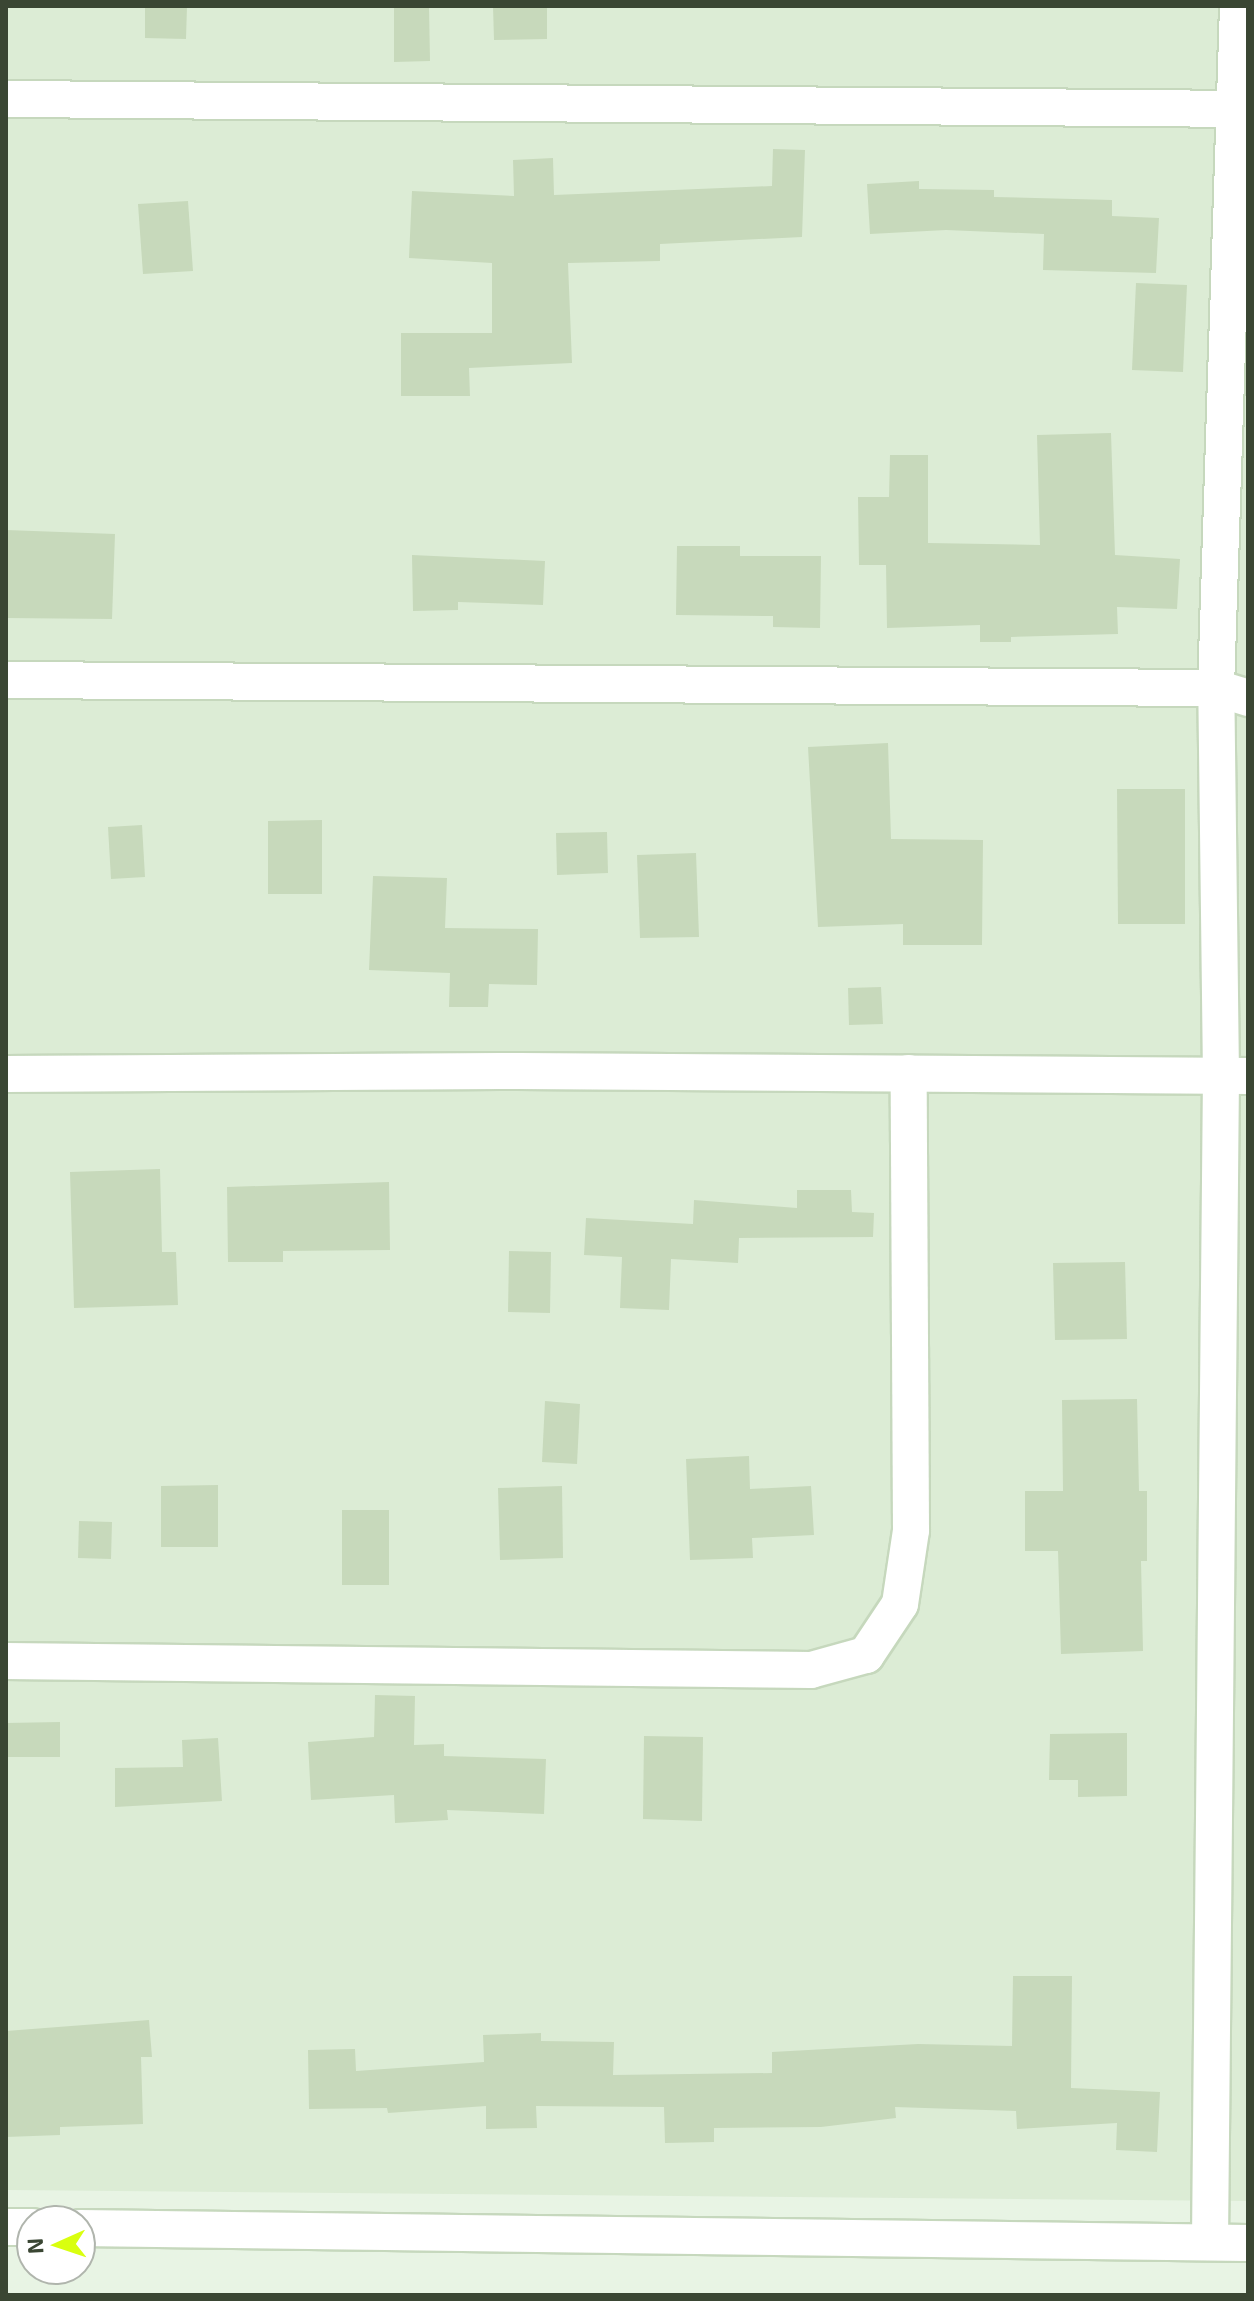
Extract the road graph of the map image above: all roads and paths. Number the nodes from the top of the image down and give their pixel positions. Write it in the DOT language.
graph roads {
  1 [pos="1238,6"];
  2 [pos="6,99"];
  3 [pos="1243,109"];
  4 [pos="6,680"];
  5 [pos="1232,693"];
  6 [pos="909,1073"];
  7 [pos="6,1074"];
  8 [pos="1235,1076"];
  9 [pos="6,1661"];
  10 [pos="96,2228"];
  11 [pos="1210,2242"];
  12 [pos="1248,2243"];
  1 -- 3 [label="street"];
  2 -- 3 [label="street"];
  3 -- 5 [label="street"];
  4 -- 5 [label="street"];
  5 -- 8 [label="street"];
  6 -- 7 [label="street"];
  6 -- 8 [label="street"];
  6 -- 9 [label="street"];
  8 -- 11 [label="street"];
  10 -- 11 [label="street"];
  11 -- 12 [label="street"];
}
